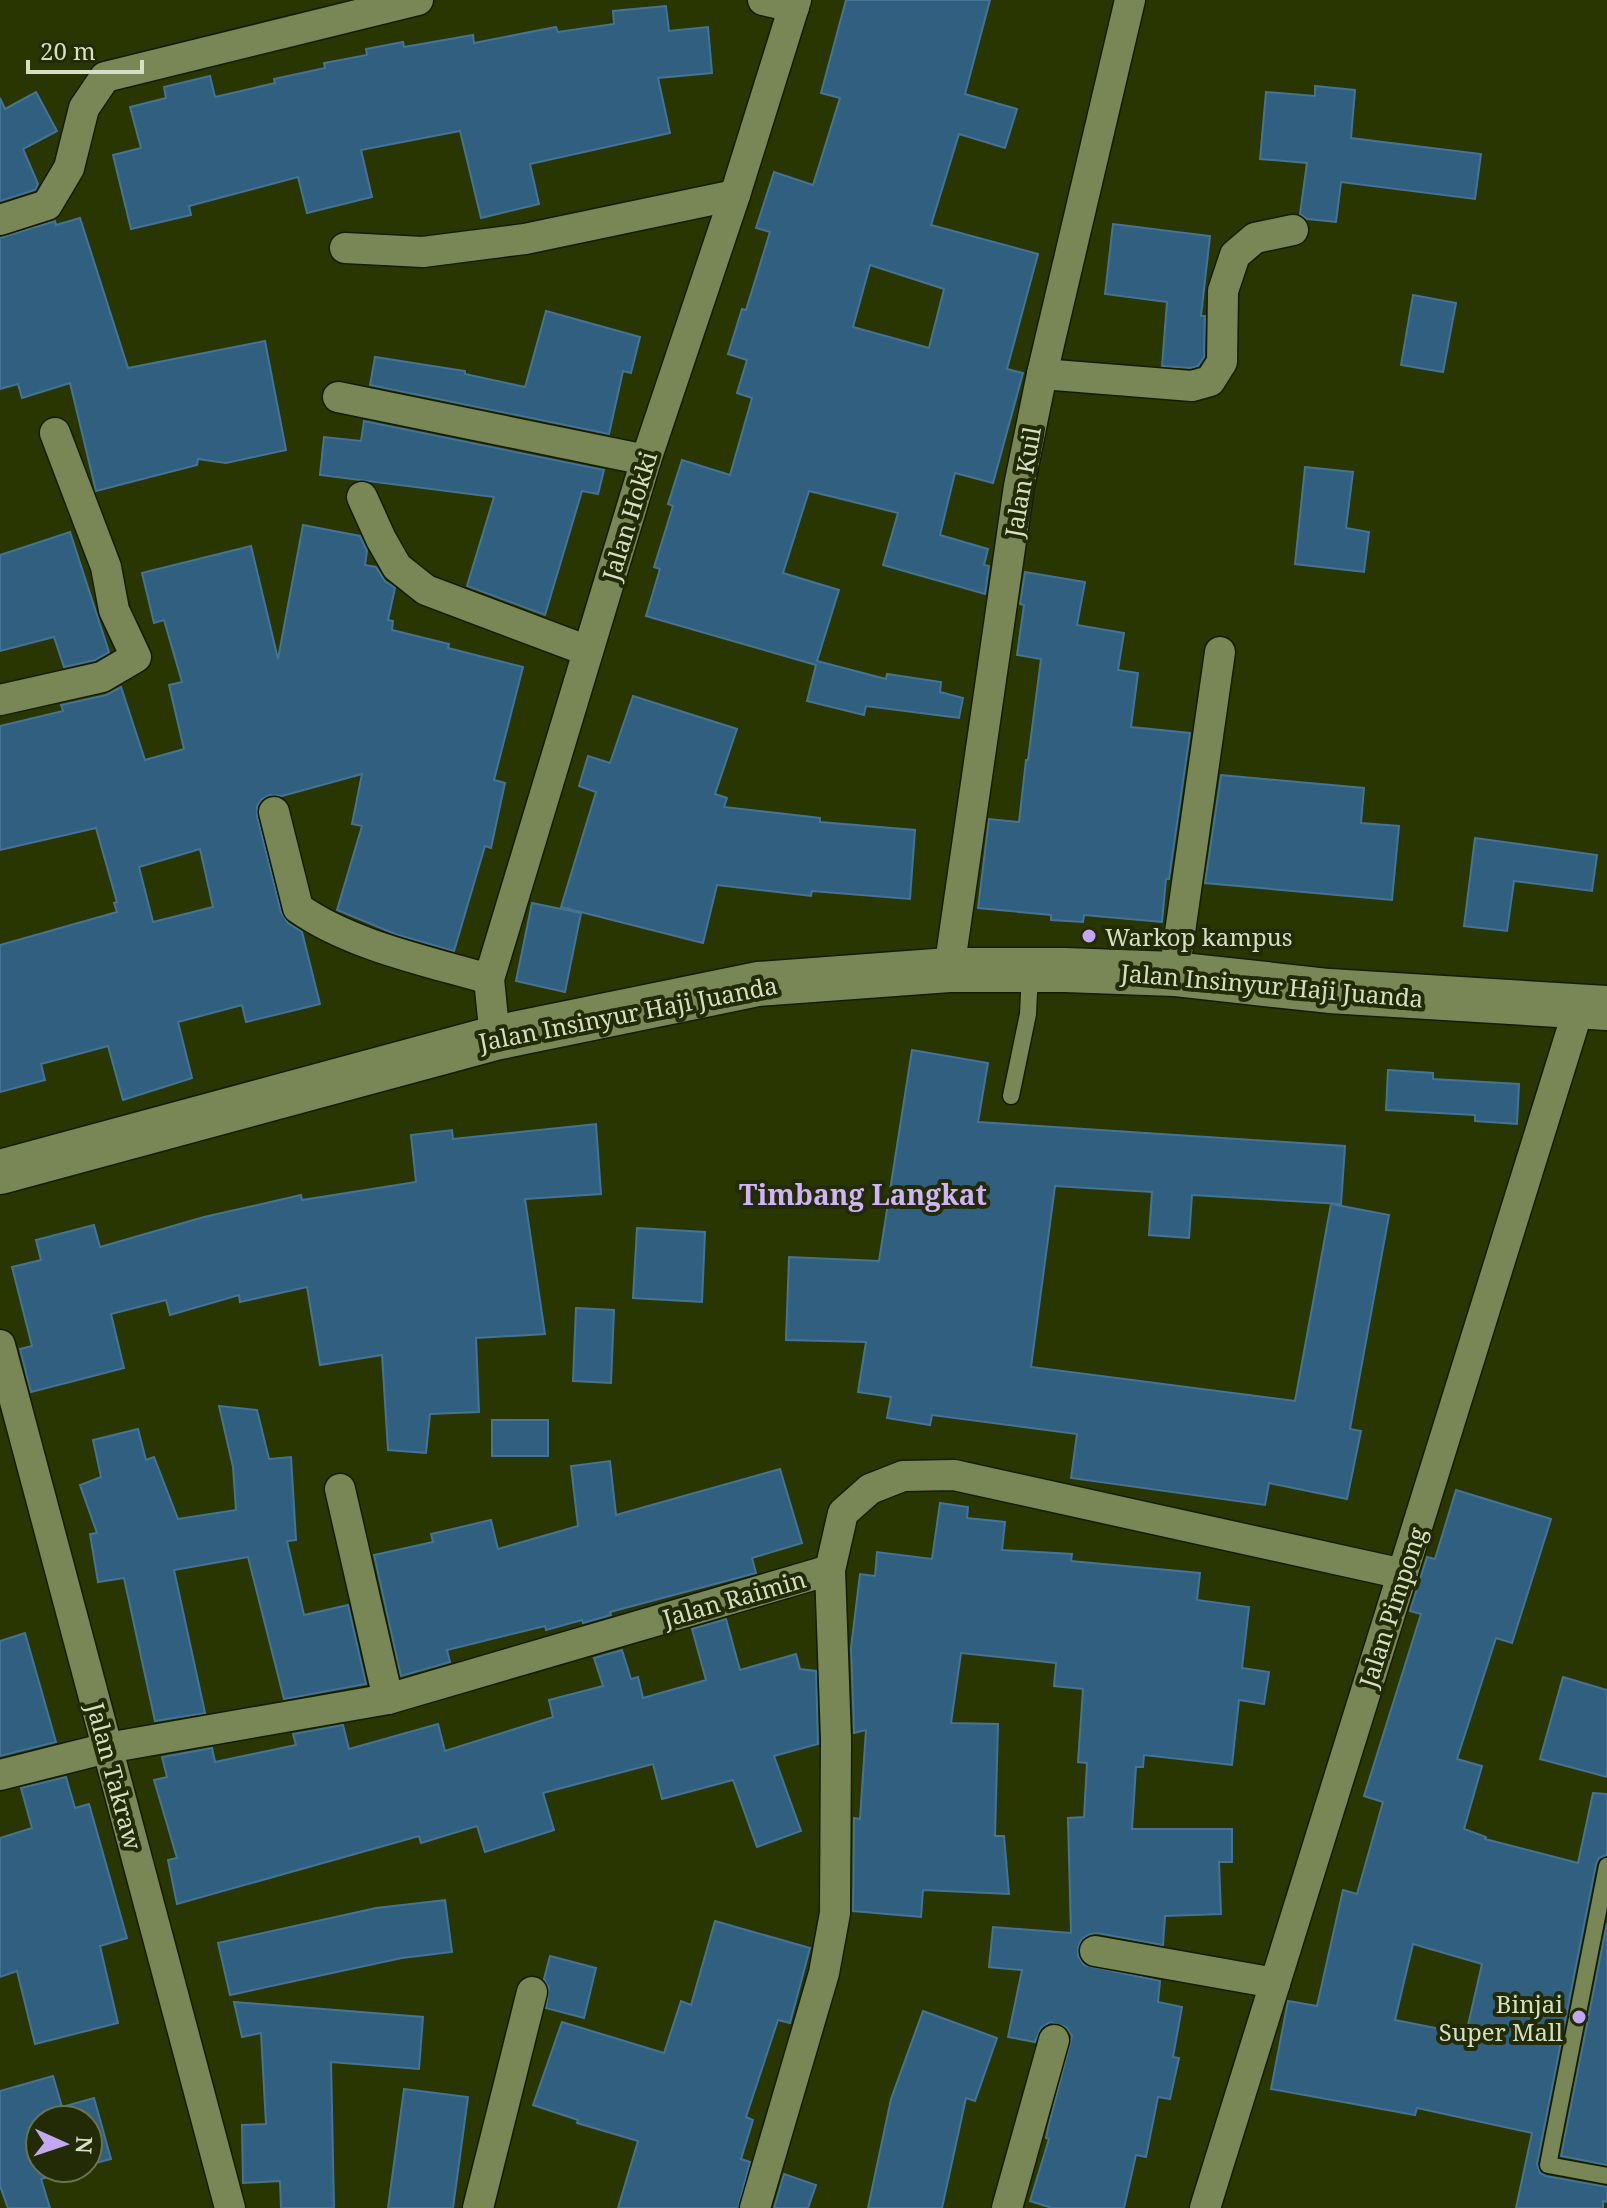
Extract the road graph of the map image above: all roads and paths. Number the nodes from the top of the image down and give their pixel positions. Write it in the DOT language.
graph roads {
  1 [pos="418,0"];
  2 [pos="763,0"];
  3 [pos="1130,0"];
  4 [pos="795,4"];
  5 [pos="735,195"];
  6 [pos="0,220"];
  7 [pos="1293,230"];
  8 [pos="345,248"];
  9 [pos="1042,374"];
  10 [pos="338,397"];
  11 [pos="55,433"];
  12 [pos="646,460"];
  13 [pos="362,497"];
  14 [pos="588,651"];
  15 [pos="1220,652"];
  16 [pos="0,700"];
  17 [pos="274,812"];
  18 [pos="949,970"];
  19 [pos="1030,971"];
  20 [pos="1174,974"];
  21 [pos="489,979"];
  22 [pos="1593,1007"];
  23 [pos="495,1038"];
  24 [pos="1011,1096"];
  25 [pos="0,1172"];
  26 [pos="0,1345"];
  27 [pos="340,1489"];
  28 [pos="830,1570"];
  29 [pos="1403,1574"];
  30 [pos="388,1699"];
  31 [pos="107,1748"];
  32 [pos="0,1775"];
  33 [pos="1607,1866"];
  34 [pos="1095,1951"];
  35 [pos="1275,1983"];
  36 [pos="532,1992"];
  37 [pos="1054,2040"];
  38 [pos="1607,2176"];
  39 [pos="230,2208"];
  40 [pos="478,2208"];
  41 [pos="755,2208"];
  42 [pos="1007,2208"];
  43 [pos="1205,2208"];
  1 -- 6 [label="street"];
  2 -- 4 [label="street"];
  3 -- 9 [label="street, Jalan Kuil"];
  4 -- 5 [label="street, Jalan Hokki"];
  5 -- 8 [label="street"];
  5 -- 12 [label="street, Jalan Hokki"];
  7 -- 9 [label="street"];
  9 -- 18 [label="street, Jalan Kuil"];
  10 -- 12 [label="street"];
  11 -- 16 [label="street"];
  12 -- 14 [label="street, Jalan Hokki"];
  13 -- 14 [label="street"];
  14 -- 21 [label="street, Jalan Hokki"];
  15 -- 20 [label="street"];
  17 -- 21 [label="street"];
  18 -- 19 [label="street, Jalan Insinyur Haji Juanda"];
  18 -- 23 [label="street, Jalan Insinyur Haji Juanda"];
  19 -- 20 [label="street, Jalan Insinyur Haji Juanda"];
  19 -- 24 [label="lane"];
  20 -- 22 [label="street, Jalan Insinyur Haji Juanda"];
  21 -- 23 [label="street, Jalan Hokki"];
  22 -- 29 [label="street, Jalan Pimpong"];
  23 -- 25 [label="street, Jalan Insinyur Haji Juanda"];
  26 -- 31 [label="street, Jalan Takraw"];
  27 -- 30 [label="street"];
  28 -- 29 [label="street, Jalan Raimin"];
  28 -- 30 [label="street, Jalan Raimin"];
  28 -- 41 [label="street"];
  29 -- 35 [label="street, Jalan Pimpong"];
  30 -- 31 [label="street, Jalan Raimin"];
  31 -- 32 [label="street, Jalan Raimin"];
  31 -- 39 [label="street, Jalan Takraw"];
  33 -- 38 [label="lane"];
  34 -- 35 [label="street"];
  35 -- 43 [label="street, Jalan Pimpong"];
  36 -- 40 [label="street"];
  37 -- 42 [label="street"];
}
